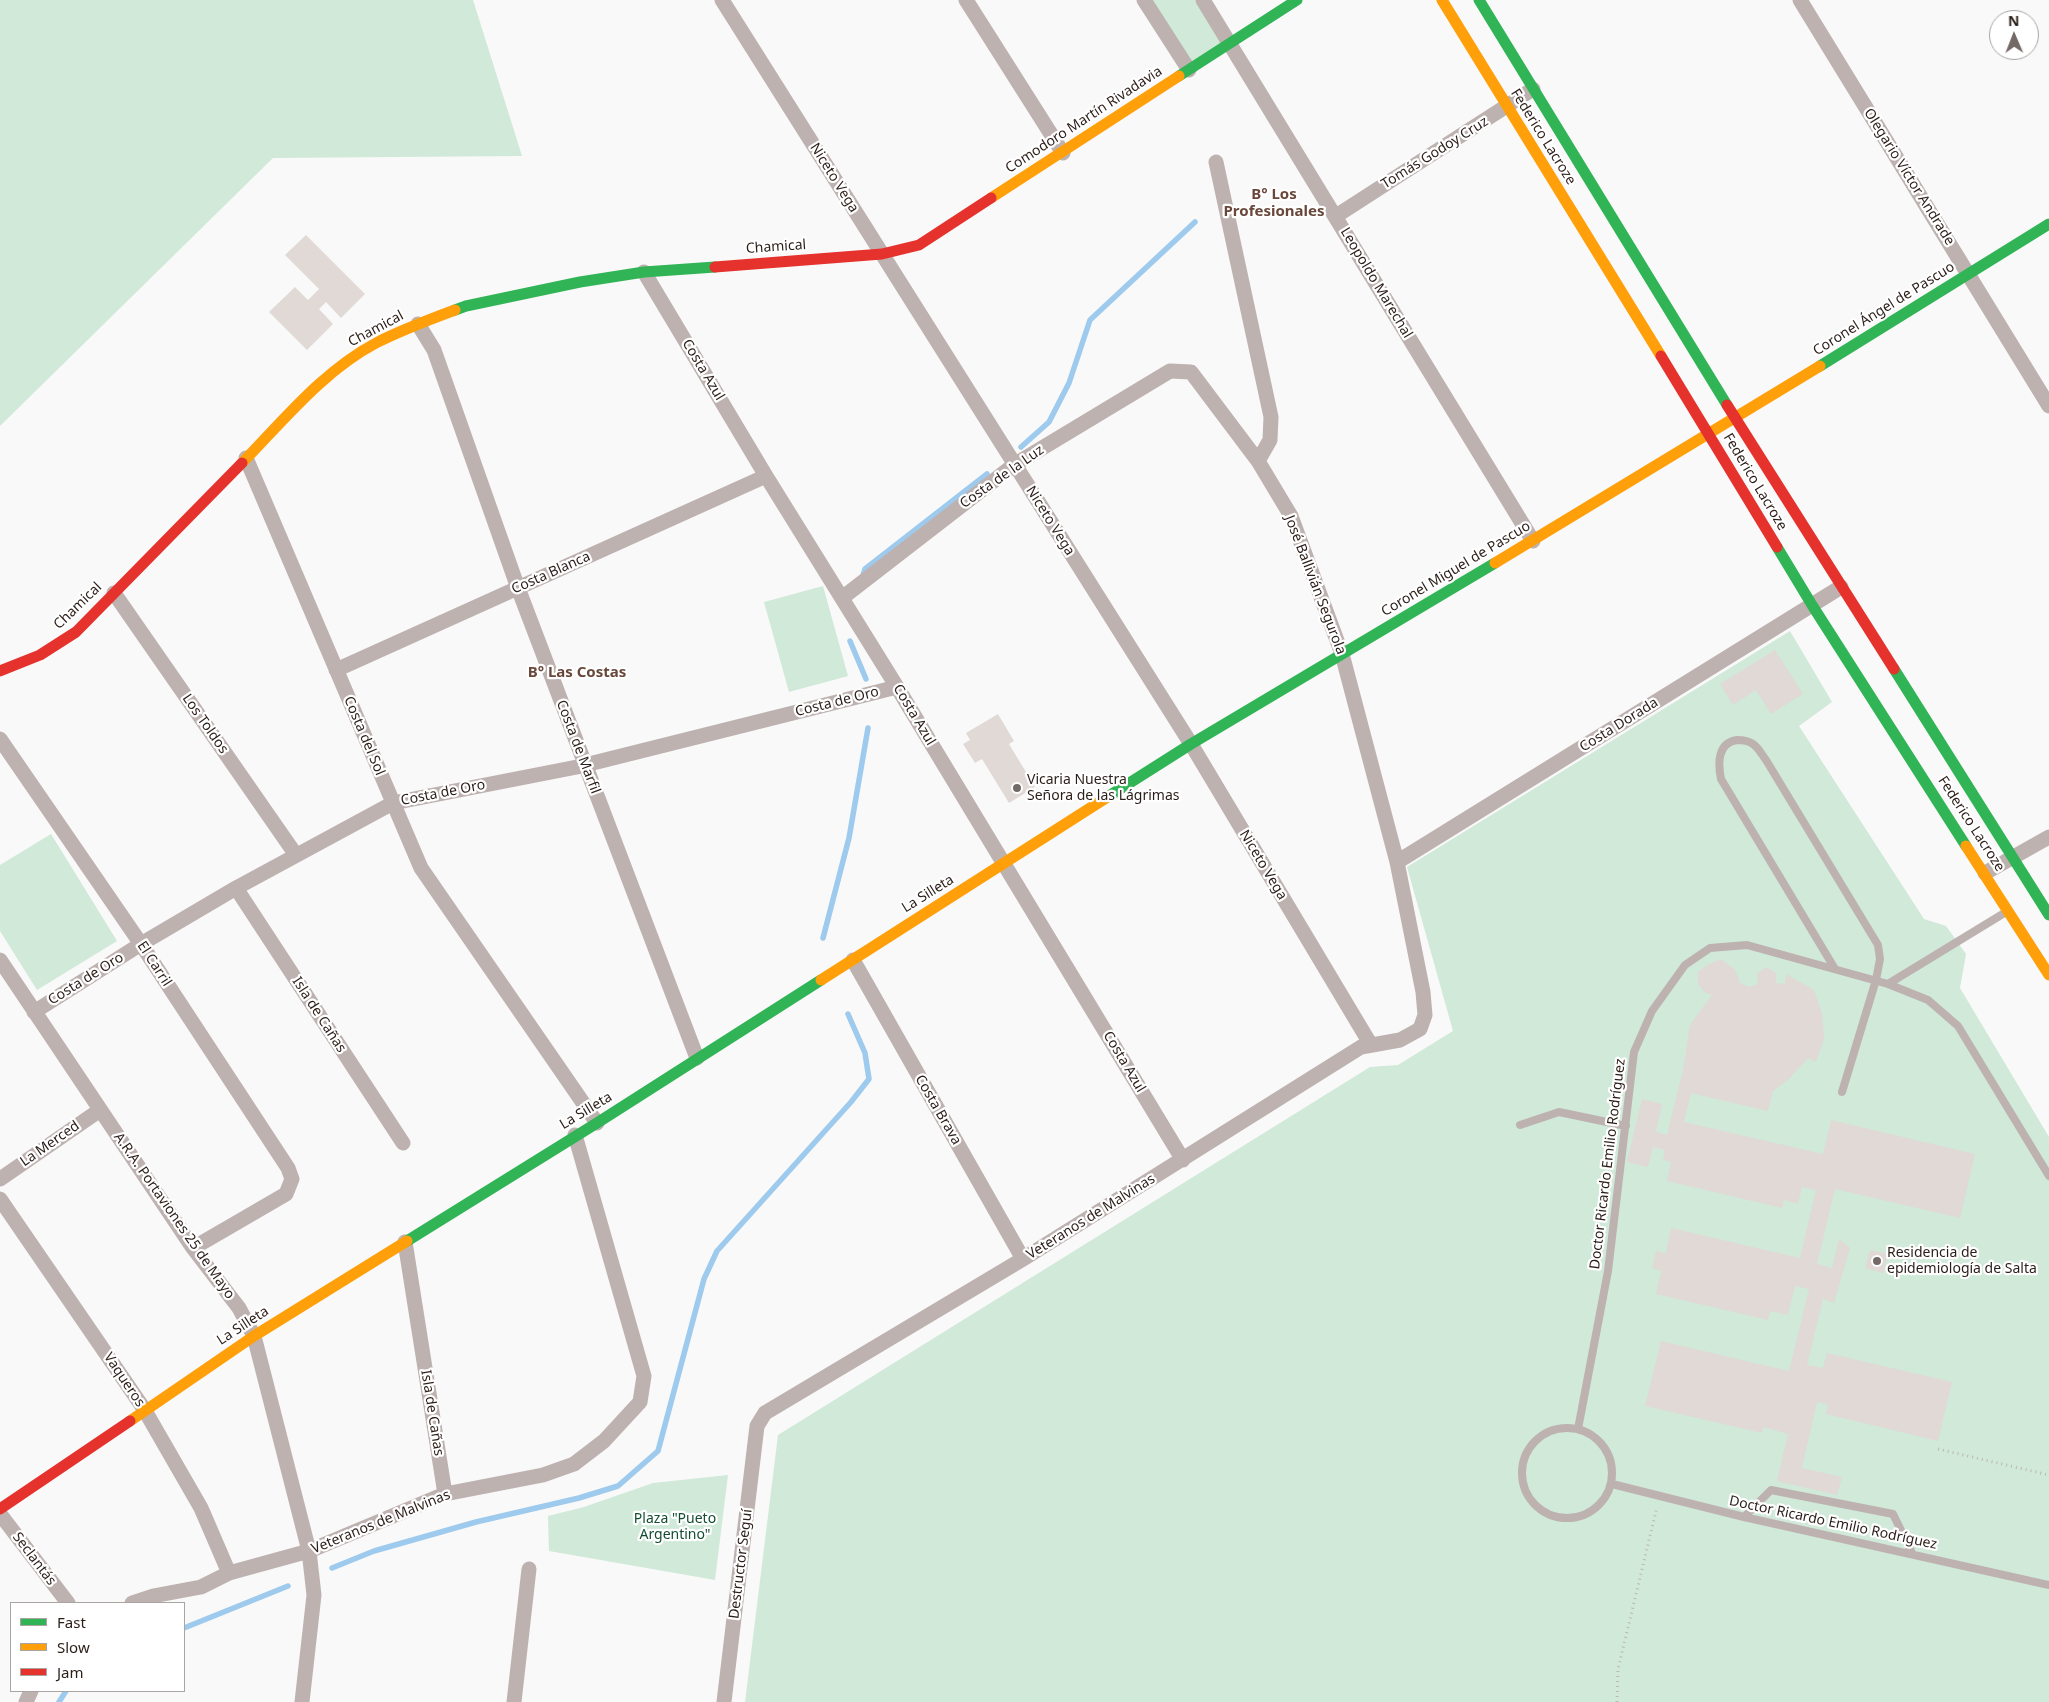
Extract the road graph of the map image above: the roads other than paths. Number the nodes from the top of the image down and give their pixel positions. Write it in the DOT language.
graph roads {
  1 [pos="722,0"];
  2 [pos="966,0"];
  3 [pos="1144,0"];
  4 [pos="1203,0"];
  5 [pos="1297,0"];
  6 [pos="1442,0"];
  7 [pos="1479,0"];
  8 [pos="1800,0"];
  9 [pos="1230,42"];
  10 [pos="1189,70"];
  11 [pos="1533,90"];
  12 [pos="1507,107"];
  13 [pos="1063,153"];
  14 [pos="1216,162"];
  15 [pos="1336,216"];
  16 [pos="2049,224"];
  17 [pos="882,254"];
  18 [pos="644,272"];
  19 [pos="1969,274"];
  20 [pos="418,324"];
  21 [pos="1170,371"];
  22 [pos="2049,406"];
  23 [pos="1736,419"];
  24 [pos="1709,434"];
  25 [pos="246,458"];
  26 [pos="1258,461"];
  27 [pos="1014,465"];
  28 [pos="766,476"];
  29 [pos="1533,541"];
  30 [pos="1841,587"];
  31 [pos="518,588"];
  32 [pos="114,593"];
  33 [pos="842,598"];
  34 [pos="1812,604"];
  35 [pos="1342,654"];
  36 [pos="336,670"];
  37 [pos="0,671"];
  38 [pos="897,687"];
  39 [pos="0,738"];
  40 [pos="1191,744"];
  41 [pos="585,765"];
  42 [pos="392,803"];
  43 [pos="2049,837"];
  44 [pos="296,855"];
  45 [pos="2013,858"];
  46 [pos="1397,862"];
  47 [pos="1004,864"];
  48 [pos="1985,873"];
  49 [pos="236,888"];
  50 [pos="2008,911"];
  51 [pos="2049,915"];
  52 [pos="142,944"];
  53 [pos="853,960"];
  54 [pos="1835,969"];
  55 [pos="3,971"];
  56 [pos="2049,975"];
  57 [pos="1876,980"];
  58 [pos="1888,984"];
  59 [pos="34,1012"];
  60 [pos="1425,1015"];
  61 [pos="1371,1045"];
  62 [pos="697,1058"];
  63 [pos="1842,1092"];
  64 [pos="100,1110"];
  65 [pos="597,1123"];
  66 [pos="1520,1126"];
  67 [pos="1626,1126"];
  68 [pos="575,1134"];
  69 [pos="403,1142"];
  70 [pos="1183,1160"];
  71 [pos="2049,1176"];
  72 [pos="0,1179"];
  73 [pos="0,1199"];
  74 [pos="405,1242"];
  75 [pos="193,1248"];
  76 [pos="1023,1259"];
  77 [pos="254,1336"];
  78 [pos="144,1409"];
  79 [pos="757,1426"];
  80 [pos="1578,1429"];
  81 [pos="1612,1484"];
  82 [pos="445,1494"];
  83 [pos="0,1509"];
  84 [pos="0,1514"];
  85 [pos="1744,1517"];
  86 [pos="309,1551"];
  87 [pos="1912,1553"];
  88 [pos="529,1569"];
  89 [pos="229,1573"];
  90 [pos="2049,1585"];
  91 [pos="67,1602"];
  92 [pos="135,1602"];
  93 [pos="302,1702"];
  94 [pos="514,1702"];
  95 [pos="724,1702"];
  1 -- 17 [label="street, Niceto Vega"];
  2 -- 13 [label="street"];
  3 -- 10 [label="street"];
  4 -- 9 [label="street, Leopoldo Marechal"];
  5 -- 9 [label="street, Comodoro Martín Rivadavia"];
  6 -- 12 [label="street, Federico Lacroze"];
  7 -- 11 [label="street, Federico Lacroze"];
  8 -- 19 [label="street, Olegario Víctor Andrade"];
  9 -- 10 [label="street, Comodoro Martín Rivadavia"];
  9 -- 15 [label="street, Leopoldo Marechal"];
  10 -- 13 [label="street, Comodoro Martín Rivadavia"];
  11 -- 12 [label="street, Tomás Godoy Cruz"];
  11 -- 23 [label="street, Federico Lacroze"];
  12 -- 15 [label="street, Tomás Godoy Cruz"];
  12 -- 24 [label="street, Federico Lacroze"];
  13 -- 17 [label="street, Comodoro Martín Rivadavia"];
  14 -- 26 [label="street"];
  15 -- 29 [label="street, Leopoldo Marechal"];
  16 -- 19 [label="street, Coronel Ángel de Pascuo"];
  17 -- 18 [label="street, Chamical"];
  17 -- 27 [label="street, Niceto Vega"];
  18 -- 20 [label="street, Chamical"];
  18 -- 28 [label="street, Costa Azul"];
  19 -- 22 [label="street, Olegario Víctor Andrade"];
  19 -- 23 [label="street, Coronel Ángel de Pascuo"];
  20 -- 25 [label="street, Chamical"];
  20 -- 31 [label="street, Costa de Marfil"];
  21 -- 26 [label="street, José Ballivián Segurola"];
  21 -- 27 [label="street, Costa de la Luz"];
  23 -- 24 [label="street, Coronel Miguel de Pascuo"];
  23 -- 30 [label="street, Federico Lacroze"];
  24 -- 29 [label="street, Coronel Miguel de Pascuo"];
  24 -- 34 [label="street, Federico Lacroze"];
  25 -- 32 [label="street, Chamical"];
  25 -- 36 [label="street, Costa del Sol"];
  26 -- 35 [label="street, José Ballivián Segurola"];
  27 -- 33 [label="street, Costa de la Luz"];
  27 -- 40 [label="street, Niceto Vega"];
  28 -- 31 [label="street, Costa Blanca"];
  28 -- 33 [label="street, Costa Azul"];
  29 -- 35 [label="street, Coronel Miguel de Pascuo"];
  30 -- 34 [label="street, Costa Dorada"];
  30 -- 45 [label="street, Federico Lacroze"];
  31 -- 36 [label="street, Costa Blanca"];
  31 -- 41 [label="street, Costa de Marfil"];
  32 -- 37 [label="street, Chamical"];
  32 -- 44 [label="street, Los Toldos"];
  33 -- 38 [label="street, Costa Azul"];
  34 -- 46 [label="street, Costa Dorada"];
  34 -- 48 [label="street, Federico Lacroze"];
  35 -- 40 [label="street, Coronel Miguel de Pascuo"];
  35 -- 46 [label="street, José Ballivián Segurola"];
  36 -- 42 [label="street, Costa del Sol"];
  38 -- 41 [label="street, Costa de Oro"];
  38 -- 47 [label="street, Costa Azul"];
  39 -- 52 [label="street, El Carril"];
  40 -- 47 [label="street, La Silleta"];
  40 -- 61 [label="street, Niceto Vega"];
  41 -- 42 [label="street, Costa de Oro"];
  41 -- 62 [label="street, Costa de Marfil"];
  42 -- 44 [label="street, Costa de Oro"];
  42 -- 65 [label="street, Costa del Sol"];
  43 -- 45 [label="street"];
  44 -- 49 [label="street, Costa de Oro"];
  45 -- 48 [label="street"];
  45 -- 51 [label="street, Federico Lacroze"];
  46 -- 60 [label="street, José Ballivián Segurola"];
  47 -- 53 [label="street, La Silleta"];
  47 -- 70 [label="street, Costa Azul"];
  48 -- 50 [label="street, Federico Lacroze"];
  49 -- 52 [label="street, Costa de Oro"];
  49 -- 69 [label="street, Isla de Cañas"];
  50 -- 56 [label="street, Federico Lacroze"];
  50 -- 58 [label="lane"];
  52 -- 59 [label="street, Costa de Oro"];
  52 -- 75 [label="street, El Carril"];
  53 -- 62 [label="street, La Silleta"];
  53 -- 76 [label="street, Costa Brava"];
  54 -- 57 [label="lane, Doctor Ricardo Emilio Rodríguez"];
  54 -- 57 [label="lane"];
  54 -- 67 [label="lane, Doctor Ricardo Emilio Rodríguez"];
  55 -- 59 [label="street, A.R.A. Portaviones 25 de Mayo"];
  57 -- 58 [label="lane, Doctor Ricardo Emilio Rodríguez"];
  57 -- 63 [label="lane"];
  58 -- 71 [label="lane, Doctor Ricardo Emilio Rodríguez"];
  59 -- 64 [label="street, A.R.A. Portaviones 25 de Mayo"];
  60 -- 61 [label="street, Veteranos de Malvinas"];
  61 -- 70 [label="street, Veteranos de Malvinas"];
  62 -- 65 [label="street, La Silleta"];
  64 -- 72 [label="street, La Merced"];
  64 -- 75 [label="street, A.R.A. Portaviones 25 de Mayo"];
  65 -- 68 [label="street, La Silleta"];
  66 -- 67 [label="lane"];
  67 -- 80 [label="lane, Doctor Ricardo Emilio Rodríguez"];
  68 -- 74 [label="street, La Silleta"];
  68 -- 82 [label="street, Veteranos de Malvinas"];
  70 -- 76 [label="street, Veteranos de Malvinas"];
  73 -- 78 [label="street, Vaqueros"];
  74 -- 77 [label="street, La Silleta"];
  74 -- 82 [label="street, Isla de Cañas"];
  75 -- 77 [label="street, A.R.A. Portaviones 25 de Mayo"];
  76 -- 79 [label="street, Veteranos de Malvinas"];
  77 -- 78 [label="street, La Silleta"];
  77 -- 86 [label="street, A.R.A. Portaviones 25 de Mayo"];
  78 -- 83 [label="street, La Silleta"];
  78 -- 89 [label="street, Vaqueros"];
  79 -- 95 [label="street, Destructor Seguí"];
  80 -- 81 [label="lane"];
  80 -- 81 [label="lane"];
  81 -- 85 [label="lane, Doctor Ricardo Emilio Rodríguez"];
  82 -- 86 [label="street, Veteranos de Malvinas"];
  84 -- 91 [label="street, Seclantás"];
  85 -- 87 [label="lane, Doctor Ricardo Emilio Rodríguez"];
  85 -- 87 [label="lane"];
  86 -- 89 [label="street, Veteranos de Malvinas"];
  86 -- 93 [label="street, A.R.A. Portaviones 25 de Mayo"];
  87 -- 90 [label="lane, Doctor Ricardo Emilio Rodríguez"];
  88 -- 94 [label="street"];
  89 -- 92 [label="street, Veteranos de Malvinas"];
}
